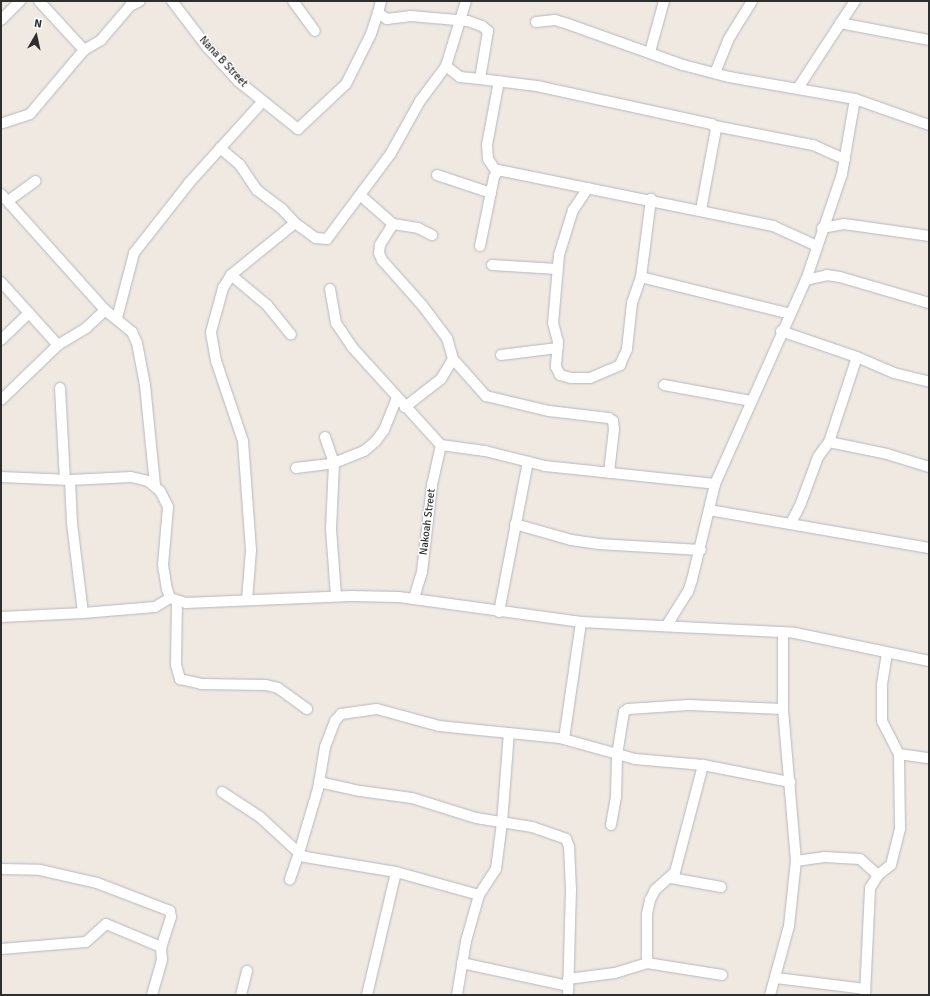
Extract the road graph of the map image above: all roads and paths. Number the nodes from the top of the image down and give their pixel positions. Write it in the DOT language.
graph roads {
  1 [pos="20,1"];
  2 [pos="39,1"];
  3 [pos="140,1"];
  4 [pos="172,1"];
  5 [pos="294,1"];
  6 [pos="381,1"];
  7 [pos="466,1"];
  8 [pos="664,1"];
  9 [pos="752,1"];
  10 [pos="855,1"];
  11 [pos="378,13"];
  12 [pos="1,20"];
  13 [pos="462,21"];
  14 [pos="536,22"];
  15 [pos="840,22"];
  16 [pos="315,30"];
  17 [pos="929,40"];
  18 [pos="84,50"];
  19 [pos="650,52"];
  20 [pos="446,66"];
  21 [pos="715,73"];
  22 [pos="480,79"];
  23 [pos="499,81"];
  24 [pos="798,88"];
  25 [pos="855,99"];
  26 [pos="263,101"];
  27 [pos="3,123"];
  28 [pos="929,125"];
  29 [pos="715,126"];
  30 [pos="220,148"];
  31 [pos="845,159"];
  32 [pos="496,171"];
  33 [pos="436,175"];
  34 [pos="36,181"];
  35 [pos="588,188"];
  36 [pos="491,192"];
  37 [pos="360,195"];
  38 [pos="4,198"];
  39 [pos="651,200"];
  40 [pos="702,210"];
  41 [pos="295,223"];
  42 [pos="393,224"];
  43 [pos="822,228"];
  44 [pos="432,235"];
  45 [pos="929,236"];
  46 [pos="480,246"];
  47 [pos="817,246"];
  48 [pos="492,265"];
  49 [pos="557,269"];
  50 [pos="231,275"];
  51 [pos="641,277"];
  52 [pos="806,280"];
  53 [pos="2,284"];
  54 [pos="330,289"];
  55 [pos="929,303"];
  56 [pos="105,310"];
  57 [pos="29,313"];
  58 [pos="790,314"];
  59 [pos="117,318"];
  60 [pos="781,331"];
  61 [pos="291,335"];
  62 [pos="1,340"];
  63 [pos="58,345"];
  64 [pos="558,348"];
  65 [pos="501,355"];
  66 [pos="857,356"];
  67 [pos="453,359"];
  68 [pos="929,382"];
  69 [pos="664,385"];
  70 [pos="60,388"];
  71 [pos="397,397"];
  72 [pos="1,400"];
  73 [pos="751,401"];
  74 [pos="405,407"];
  75 [pos="325,436"];
  76 [pos="829,442"];
  77 [pos="441,445"];
  78 [pos="528,462"];
  79 [pos="334,463"];
  80 [pos="296,468"];
  81 [pos="929,468"];
  82 [pos="609,473"];
  83 [pos="1,477"];
  84 [pos="68,480"];
  85 [pos="715,484"];
  86 [pos="155,486"];
  87 [pos="709,510"];
  88 [pos="515,524"];
  89 [pos="791,524"];
  90 [pos="929,548"];
  91 [pos="701,550"];
  92 [pos="336,596"];
  93 [pos="414,598"];
  94 [pos="174,600"];
  95 [pos="248,600"];
  96 [pos="499,612"];
  97 [pos="83,613"];
  98 [pos="1,617"];
  99 [pos="581,622"];
  100 [pos="667,625"];
  101 [pos="783,633"];
  102 [pos="887,653"];
  103 [pos="929,661"];
  104 [pos="307,709"];
  105 [pos="783,709"];
  106 [pos="509,733"];
  107 [pos="564,739"];
  108 [pos="899,754"];
  109 [pos="617,755"];
  110 [pos="929,758"];
  111 [pos="703,765"];
  112 [pos="319,782"];
  113 [pos="790,782"];
  114 [pos="222,792"];
  115 [pos="502,823"];
  116 [pos="611,825"];
  117 [pos="299,853"];
  118 [pos="796,861"];
  119 [pos="1,869"];
  120 [pos="396,872"];
  121 [pos="878,875"];
  122 [pos="671,878"];
  123 [pos="290,879"];
  124 [pos="721,887"];
  125 [pos="480,895"];
  126 [pos="161,947"];
  127 [pos="1,949"];
  128 [pos="462,963"];
  129 [pos="647,963"];
  130 [pos="247,971"];
  131 [pos="722,976"];
  132 [pos="776,978"];
  133 [pos="568,987"];
  134 [pos="865,992"];
  135 [pos="152,995"];
  136 [pos="241,995"];
  137 [pos="367,995"];
  138 [pos="457,995"];
  139 [pos="770,995"];
  1 -- 12 [label="street"];
  2 -- 18 [label="street"];
  3 -- 18 [label="street"];
  4 -- 26 [label="street, Nana B Street"];
  5 -- 16 [label="street"];
  6 -- 11 [label="street"];
  7 -- 13 [label="street"];
  8 -- 19 [label="street"];
  9 -- 21 [label="street"];
  10 -- 15 [label="street"];
  11 -- 13 [label="street"];
  11 -- 26 [label="street, Nana B Street"];
  13 -- 20 [label="street"];
  13 -- 22 [label="street"];
  14 -- 19 [label="street"];
  15 -- 17 [label="street"];
  15 -- 24 [label="street"];
  18 -- 27 [label="street"];
  19 -- 21 [label="street"];
  20 -- 22 [label="street"];
  20 -- 37 [label="street"];
  21 -- 24 [label="street"];
  22 -- 23 [label="street"];
  23 -- 29 [label="street"];
  23 -- 32 [label="street"];
  24 -- 25 [label="street"];
  25 -- 28 [label="street"];
  25 -- 31 [label="street"];
  26 -- 30 [label="street"];
  29 -- 31 [label="street"];
  29 -- 40 [label="street"];
  30 -- 41 [label="street"];
  30 -- 59 [label="street"];
  31 -- 43 [label="street"];
  32 -- 35 [label="street"];
  32 -- 36 [label="street"];
  33 -- 36 [label="street"];
  34 -- 38 [label="street"];
  35 -- 39 [label="street"];
  35 -- 49 [label="street"];
  36 -- 46 [label="street"];
  37 -- 41 [label="street"];
  37 -- 42 [label="street"];
  38 -- 56 [label="street"];
  39 -- 40 [label="street"];
  39 -- 51 [label="street"];
  40 -- 47 [label="street"];
  41 -- 50 [label="street"];
  42 -- 44 [label="street"];
  42 -- 67 [label="street"];
  43 -- 45 [label="street"];
  43 -- 47 [label="street"];
  47 -- 52 [label="street"];
  48 -- 49 [label="street"];
  49 -- 64 [label="street"];
  50 -- 61 [label="street"];
  50 -- 95 [label="street"];
  51 -- 58 [label="street"];
  51 -- 64 [label="street"];
  52 -- 55 [label="street"];
  52 -- 58 [label="street"];
  53 -- 57 [label="street"];
  54 -- 71 [label="street"];
  56 -- 59 [label="street"];
  56 -- 63 [label="street"];
  57 -- 62 [label="street"];
  57 -- 63 [label="street"];
  58 -- 60 [label="street"];
  59 -- 86 [label="street"];
  60 -- 66 [label="street"];
  60 -- 73 [label="street"];
  63 -- 72 [label="street"];
  64 -- 65 [label="street"];
  66 -- 68 [label="street"];
  66 -- 76 [label="street"];
  67 -- 74 [label="street"];
  67 -- 82 [label="street"];
  69 -- 73 [label="street"];
  70 -- 84 [label="street"];
  71 -- 74 [label="street"];
  71 -- 79 [label="street"];
  73 -- 85 [label="street"];
  74 -- 77 [label="street"];
  75 -- 79 [label="street"];
  76 -- 81 [label="street"];
  76 -- 89 [label="street"];
  77 -- 78 [label="street"];
  77 -- 93 [label="street, Nakoah Street"];
  78 -- 82 [label="street"];
  78 -- 88 [label="street"];
  79 -- 80 [label="street"];
  79 -- 92 [label="street"];
  82 -- 85 [label="street"];
  83 -- 84 [label="street"];
  84 -- 86 [label="street"];
  84 -- 97 [label="street"];
  85 -- 87 [label="street"];
  86 -- 94 [label="street"];
  87 -- 89 [label="street"];
  87 -- 91 [label="street"];
  88 -- 91 [label="street"];
  88 -- 96 [label="street"];
  89 -- 90 [label="street"];
  91 -- 100 [label="street"];
  92 -- 93 [label="street"];
  92 -- 95 [label="street"];
  93 -- 96 [label="street"];
  94 -- 95 [label="street"];
  94 -- 97 [label="street"];
  94 -- 104 [label="street"];
  96 -- 99 [label="street"];
  97 -- 98 [label="street"];
  99 -- 100 [label="street"];
  99 -- 107 [label="street"];
  100 -- 101 [label="street"];
  101 -- 102 [label="street"];
  101 -- 105 [label="street"];
  102 -- 103 [label="street"];
  102 -- 108 [label="street"];
  105 -- 109 [label="street"];
  105 -- 113 [label="street"];
  106 -- 107 [label="street"];
  106 -- 112 [label="street"];
  106 -- 115 [label="street"];
  107 -- 109 [label="street"];
  108 -- 110 [label="street"];
  108 -- 121 [label="street"];
  109 -- 111 [label="street"];
  109 -- 116 [label="street"];
  111 -- 113 [label="street"];
  111 -- 122 [label="street"];
  112 -- 115 [label="street"];
  112 -- 117 [label="street"];
  113 -- 118 [label="street"];
  114 -- 117 [label="street"];
  115 -- 125 [label="street"];
  115 -- 133 [label="street"];
  117 -- 120 [label="street"];
  117 -- 123 [label="street"];
  118 -- 121 [label="street"];
  118 -- 132 [label="street"];
  119 -- 126 [label="street"];
  120 -- 125 [label="street"];
  120 -- 137 [label="street"];
  121 -- 134 [label="street"];
  122 -- 124 [label="street"];
  122 -- 129 [label="street"];
  125 -- 128 [label="street"];
  126 -- 127 [label="street"];
  126 -- 135 [label="street"];
  128 -- 133 [label="street"];
  128 -- 138 [label="street"];
  129 -- 131 [label="street"];
  129 -- 133 [label="street"];
  130 -- 136 [label="street"];
  132 -- 134 [label="street"];
  132 -- 139 [label="street"];
}
